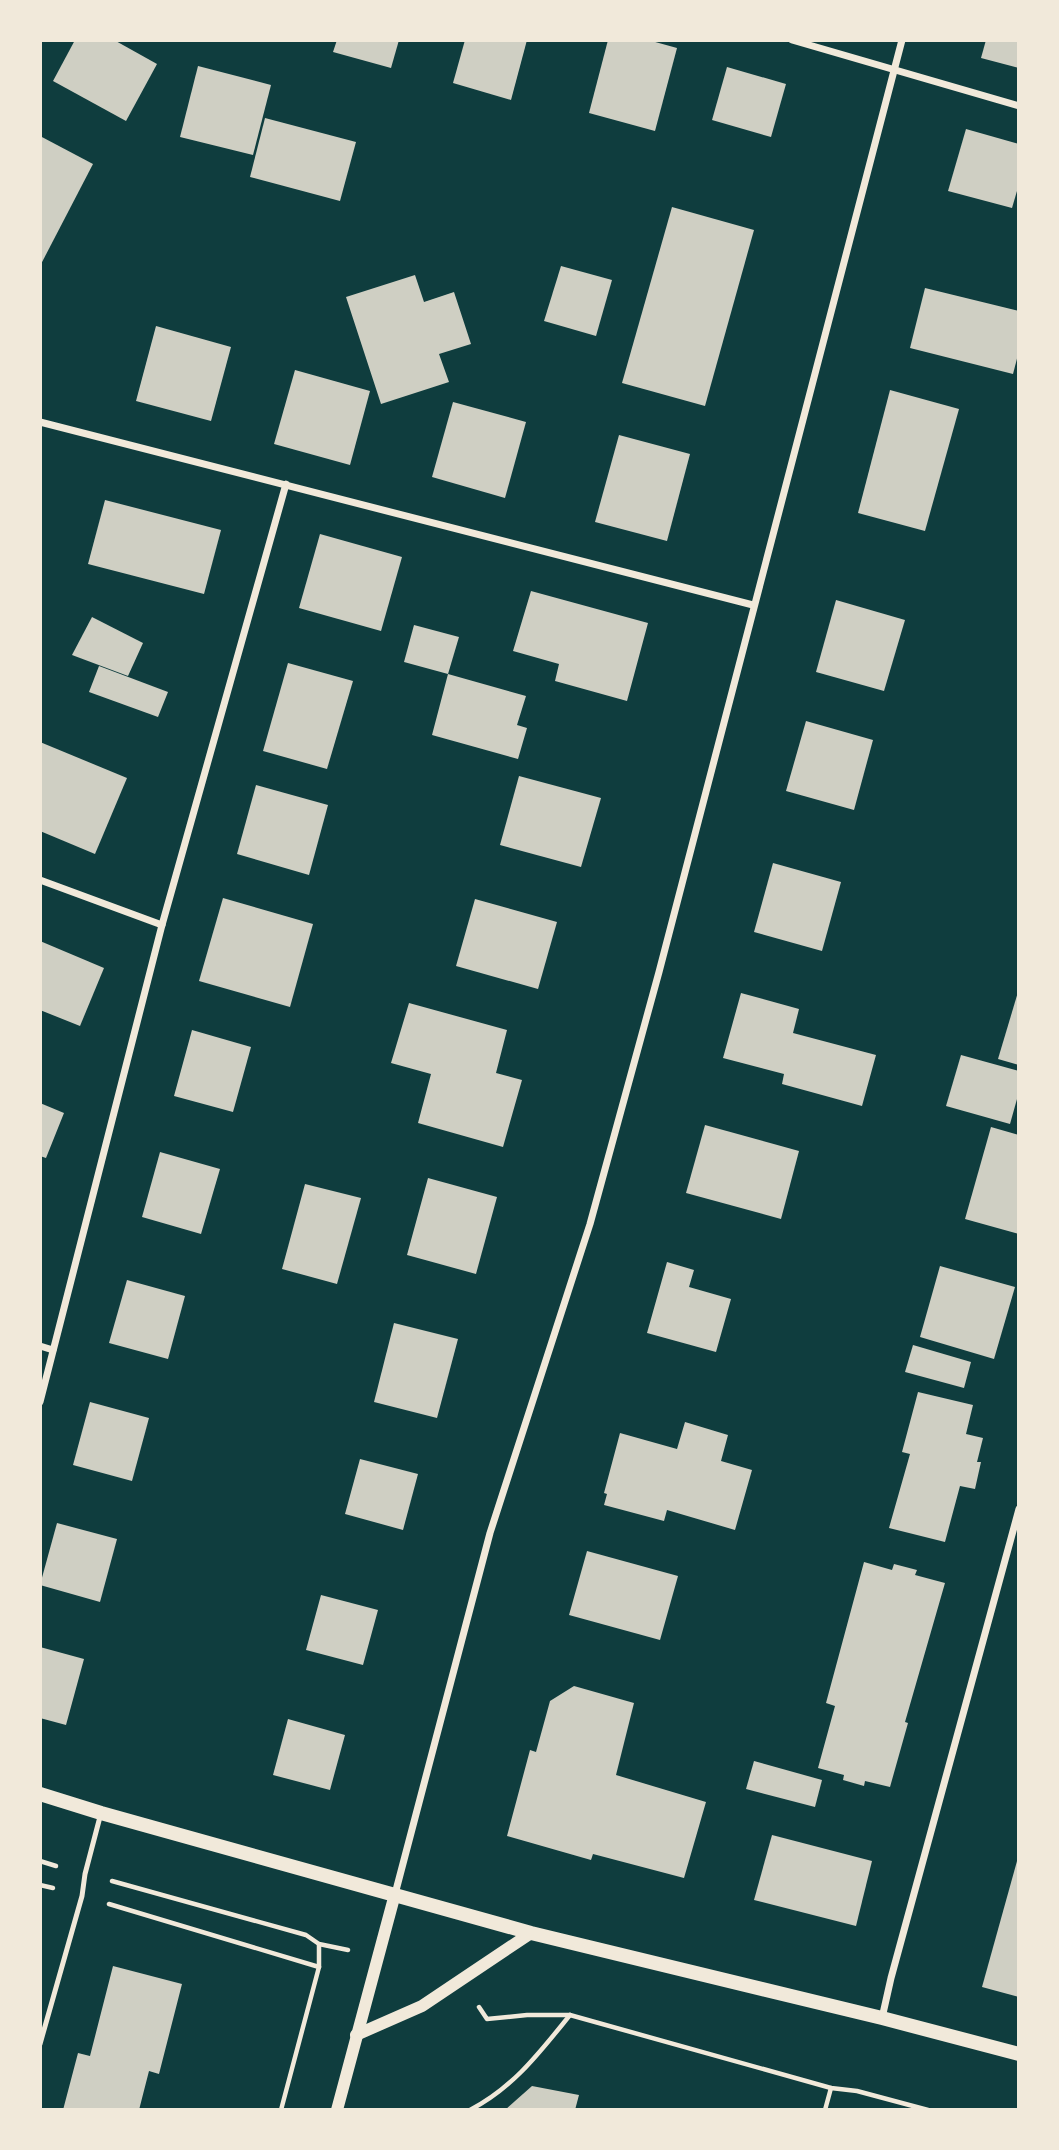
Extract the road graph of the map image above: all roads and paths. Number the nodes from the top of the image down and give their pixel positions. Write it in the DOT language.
graph roads {
  1 [pos="792,40"];
  2 [pos="902,40"];
  3 [pos="893,69"];
  4 [pos="1019,106"];
  5 [pos="40,422"];
  6 [pos="286,484"];
  7 [pos="753,605"];
  8 [pos="40,880"];
  9 [pos="162,925"];
  10 [pos="40,1346"];
  11 [pos="53,1350"];
  12 [pos="40,1402"];
  13 [pos="1019,1509"];
  14 [pos="40,1794"];
  15 [pos="101,1813"];
  16 [pos="40,1861"];
  17 [pos="85,1874"];
  18 [pos="40,1885"];
  19 [pos="395,1894"];
  20 [pos="82,1896"];
  21 [pos="531,1933"];
  22 [pos="319,1944"];
  23 [pos="348,1950"];
  24 [pos="319,1967"];
  25 [pos="475,2002"];
  26 [pos="570,2015"];
  27 [pos="883,2018"];
  28 [pos="356,2035"];
  29 [pos="40,2044"];
  30 [pos="1019,2054"];
  31 [pos="831,2088"];
  32 [pos="281,2110"];
  33 [pos="337,2110"];
  34 [pos="470,2110"];
  35 [pos="825,2110"];
  36 [pos="928,2110"];
  1 -- 3 [label="street"];
  2 -- 3 [label="street"];
  3 -- 4 [label="street"];
  3 -- 7 [label="street"];
  5 -- 6 [label="street"];
  6 -- 7 [label="street"];
  6 -- 9 [label="street"];
  7 -- 19 [label="street"];
  8 -- 9 [label="street"];
  9 -- 11 [label="street"];
  10 -- 11 [label="street"];
  11 -- 12 [label="street"];
  13 -- 27 [label="street"];
  14 -- 15 [label="main road"];
  15 -- 17 [label="lane"];
  15 -- 19 [label="main road"];
  16 -- 17 [label="path"];
  17 -- 20 [label="lane"];
  17 -- 22 [label="path"];
  18 -- 20 [label="path"];
  19 -- 21 [label="main road"];
  19 -- 28 [label="street"];
  20 -- 24 [label="path"];
  20 -- 29 [label="lane"];
  21 -- 27 [label="main road"];
  21 -- 28 [label="street"];
  22 -- 23 [label="path"];
  22 -- 24 [label="path"];
  24 -- 32 [label="path"];
  25 -- 26 [label="path"];
  26 -- 31 [label="path"];
  26 -- 34 [label="path"];
  27 -- 30 [label="main road"];
  28 -- 33 [label="street"];
  31 -- 35 [label="path"];
  31 -- 36 [label="path"];
}
